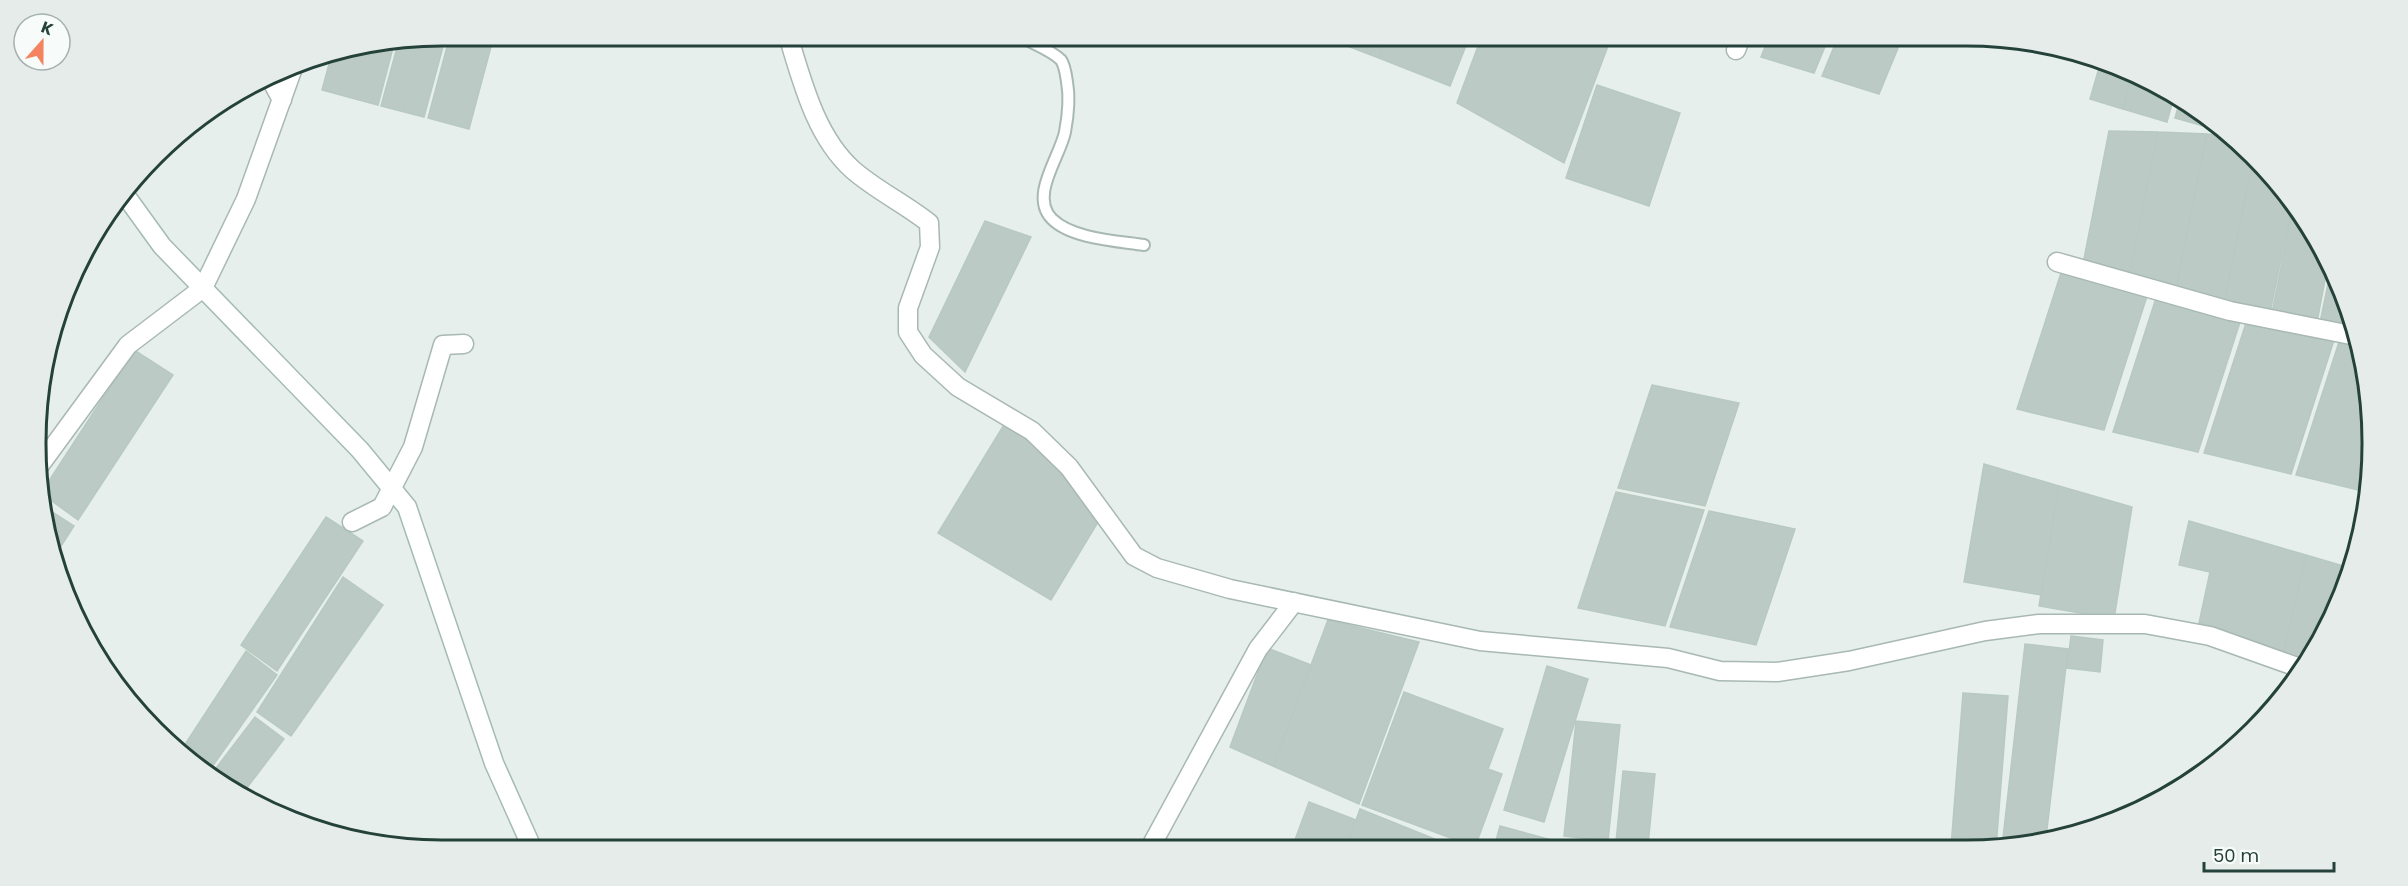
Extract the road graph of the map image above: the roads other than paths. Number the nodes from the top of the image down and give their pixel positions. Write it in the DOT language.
graph roads {
  1 [pos="791,46"];
  2 [pos="1038,46"];
  3 [pos="290,78"];
  4 [pos="274,85"];
  5 [pos="282,100"];
  6 [pos="129,201"];
  7 [pos="1144,244"];
  8 [pos="2057,262"];
  9 [pos="203,288"];
  10 [pos="2346,334"];
  11 [pos="464,344"];
  12 [pos="47,456"];
  13 [pos="391,488"];
  14 [pos="352,522"];
  15 [pos="1294,602"];
  16 [pos="2293,666"];
  17 [pos="529,840"];
  18 [pos="1154,840"];
  1 -- 15 [label="street"];
  2 -- 7 [label="lane"];
  3 -- 5 [label="street"];
  4 -- 5 [label="street"];
  5 -- 9 [label="street"];
  6 -- 9 [label="street"];
  8 -- 10 [label="street"];
  9 -- 12 [label="street"];
  9 -- 13 [label="street"];
  11 -- 13 [label="street"];
  13 -- 14 [label="street"];
  13 -- 17 [label="street"];
  15 -- 16 [label="street"];
  15 -- 18 [label="street"];
}
